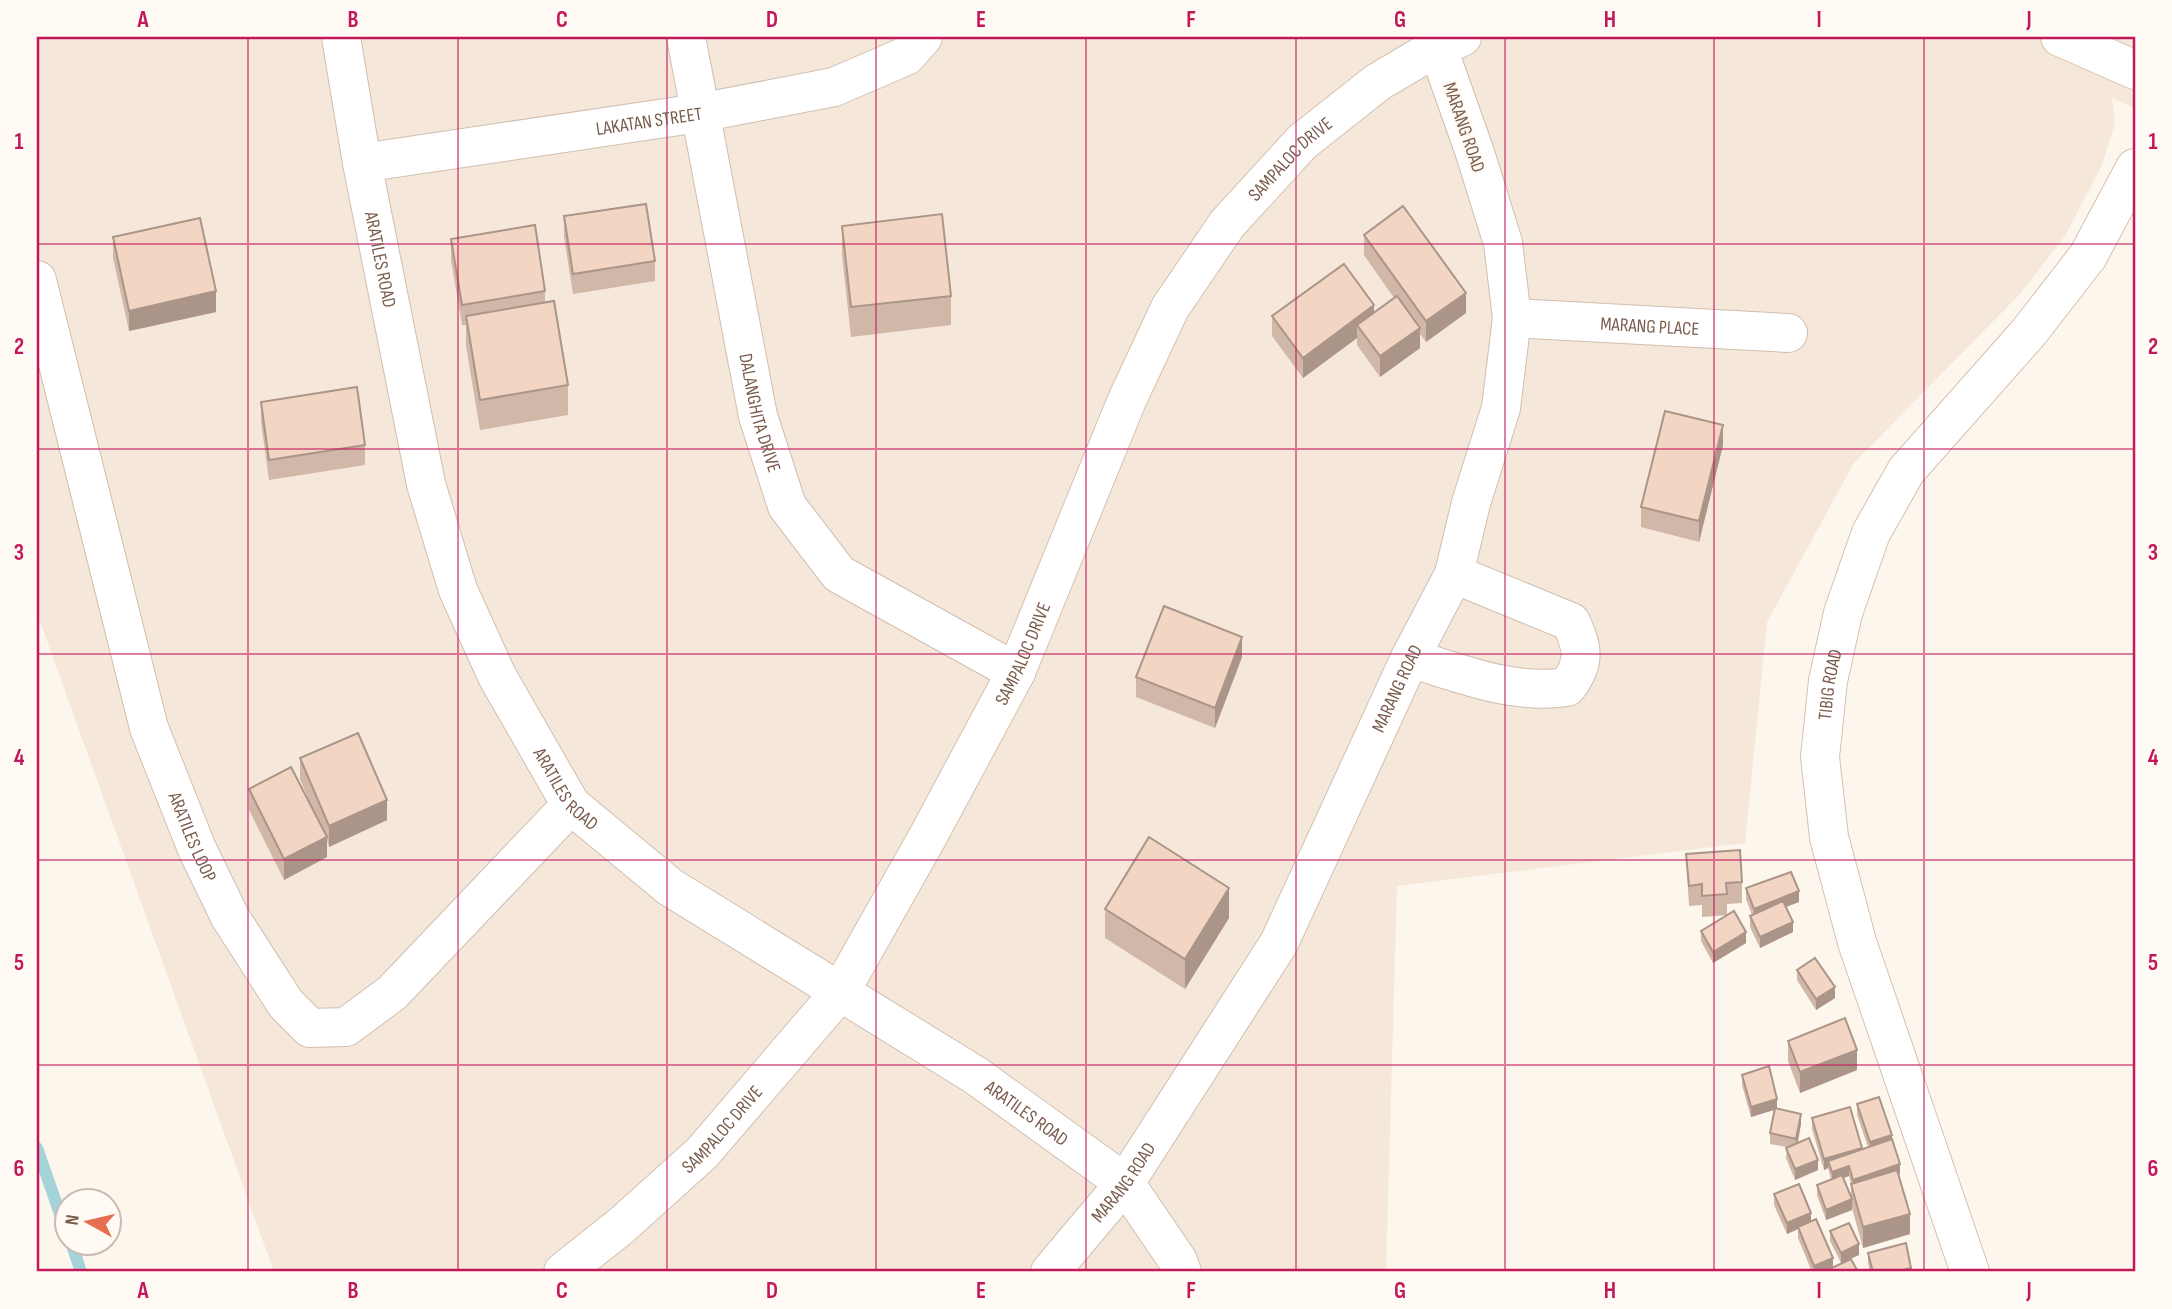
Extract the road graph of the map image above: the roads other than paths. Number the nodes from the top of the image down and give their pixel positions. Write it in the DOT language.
graph roads {
  1 [pos="341,37"];
  2 [pos="686,37"];
  3 [pos="923,37"];
  4 [pos="2060,37"];
  5 [pos="1444,40"];
  6 [pos="2131,68"];
  7 [pos="699,113"];
  8 [pos="362,163"];
  9 [pos="2135,168"];
  10 [pos="37,280"];
  11 [pos="1512,318"];
  12 [pos="1788,333"];
  13 [pos="1454,574"];
  14 [pos="1410,658"];
  15 [pos="1016,672"];
  16 [pos="571,805"];
  17 [pos="839,992"];
  18 [pos="1125,1183"];
  19 [pos="563,1272"];
  20 [pos="1050,1272"];
  21 [pos="1182,1272"];
  22 [pos="1970,1272"];
  1 -- 8 [label="street, ARATILES ROAD"];
  2 -- 7 [label="street, DALANGHITA DRIVE"];
  3 -- 7 [label="street, LAKATAN STREET"];
  4 -- 6 [label="street"];
  5 -- 11 [label="street, MARANG ROAD"];
  5 -- 15 [label="street, SAMPALOC DRIVE"];
  7 -- 8 [label="street, LAKATAN STREET"];
  7 -- 15 [label="street, DALANGHITA DRIVE"];
  8 -- 16 [label="street, ARATILES ROAD"];
  9 -- 22 [label="street, TIBIG ROAD"];
  10 -- 16 [label="street, ARATILES LOOP"];
  11 -- 12 [label="street, MARANG PLACE"];
  11 -- 13 [label="street, MARANG ROAD"];
  13 -- 14 [label="street, MARANG ROAD"];
  13 -- 14 [label="street"];
  14 -- 18 [label="street, MARANG ROAD"];
  15 -- 17 [label="street, SAMPALOC DRIVE"];
  16 -- 17 [label="street, ARATILES ROAD"];
  17 -- 18 [label="street, ARATILES ROAD"];
  17 -- 19 [label="street, SAMPALOC DRIVE"];
  18 -- 20 [label="street, MARANG ROAD"];
  18 -- 21 [label="street, ARATILES ROAD"];
}
